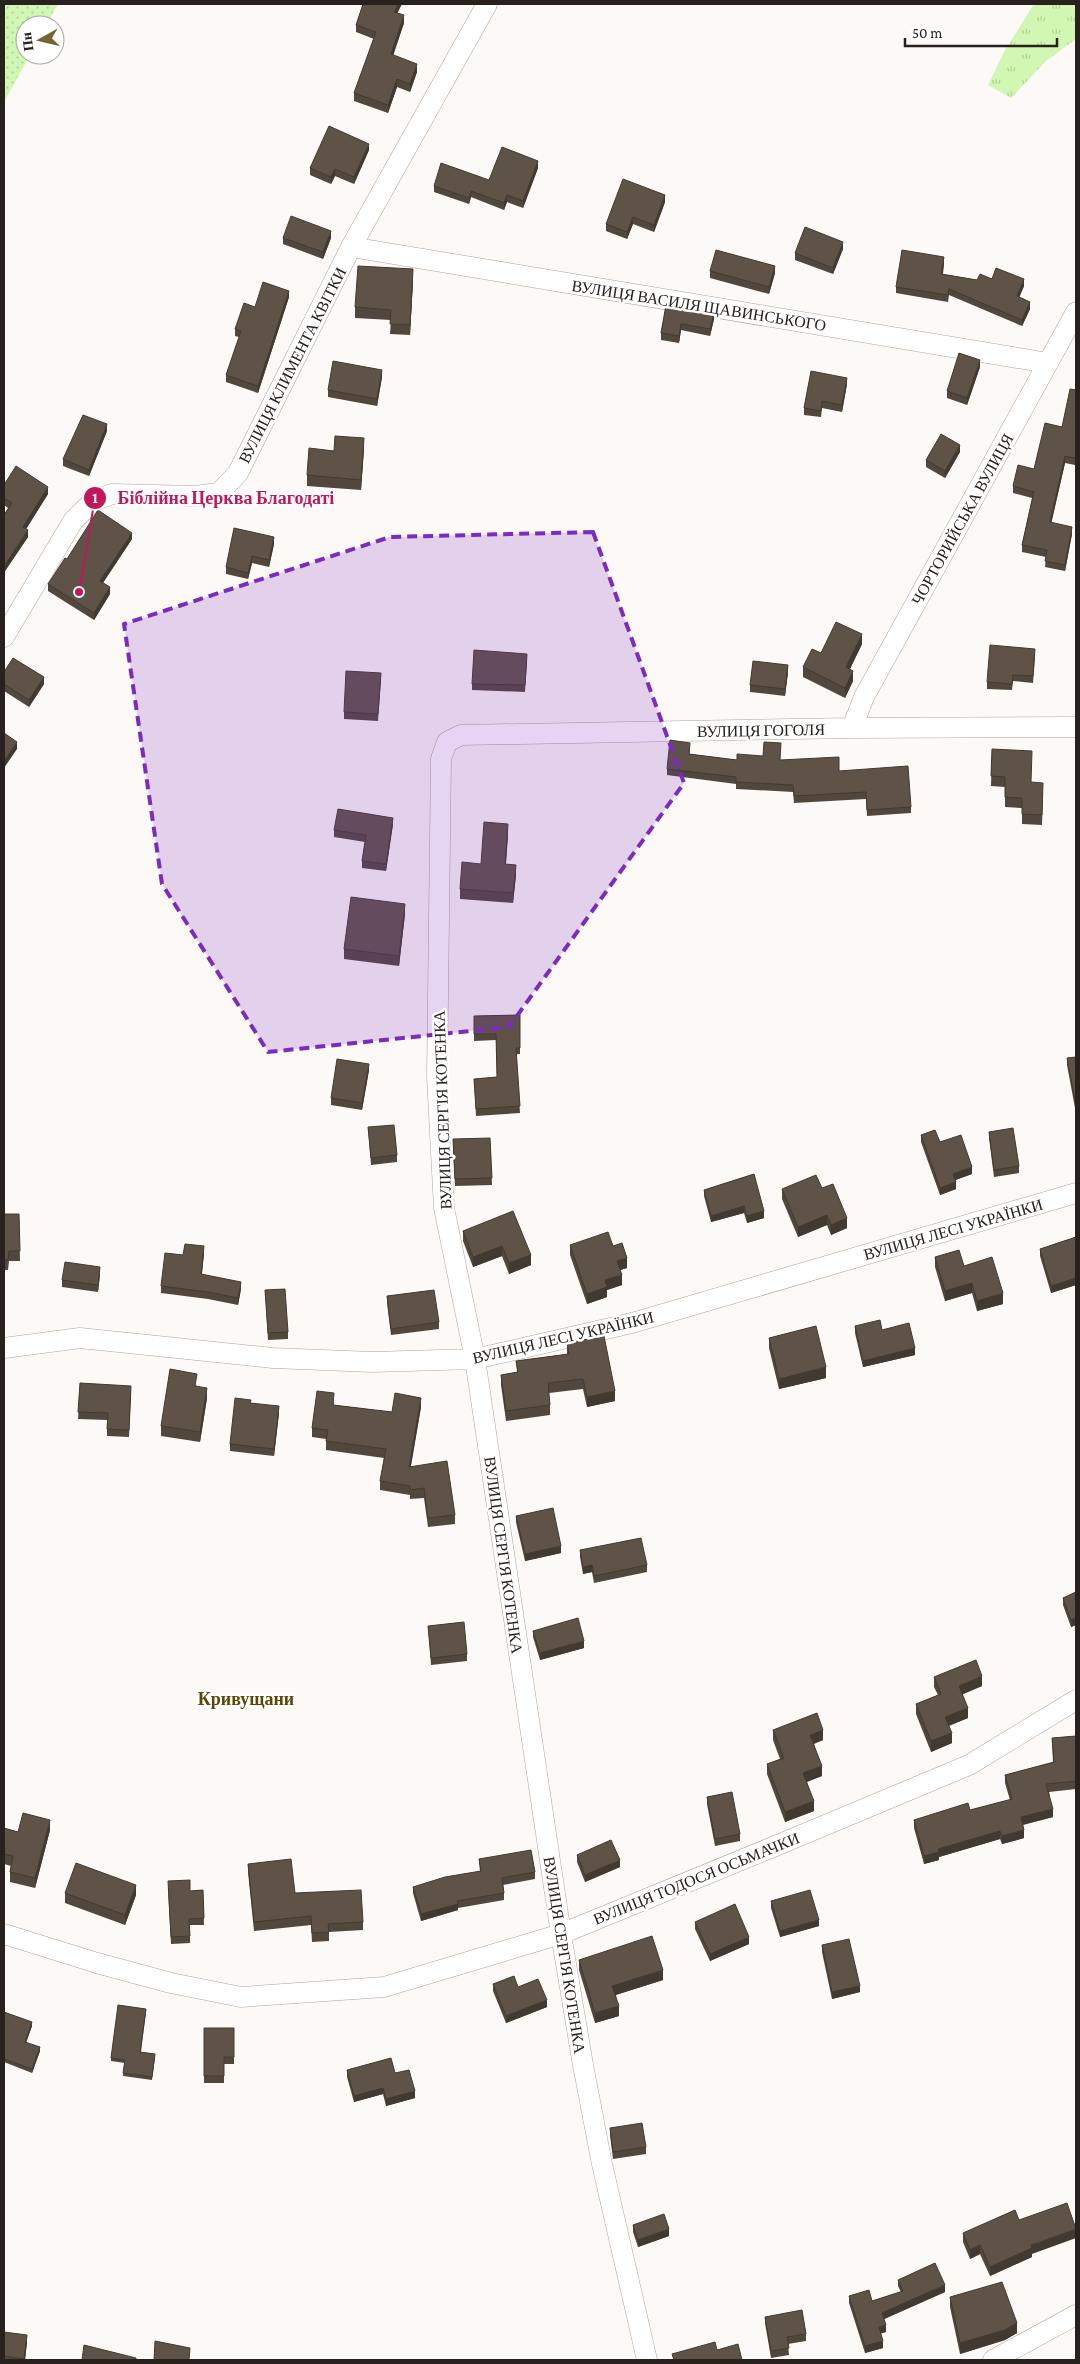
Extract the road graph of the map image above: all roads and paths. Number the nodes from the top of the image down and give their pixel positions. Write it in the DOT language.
graph roads {
  1 [pos="487,4"];
  2 [pos="351,247"];
  3 [pos="1076,312"];
  4 [pos="1048,364"];
  5 [pos="4,637"];
  6 [pos="1076,727"];
  7 [pos="852,728"];
  8 [pos="447,742"];
  9 [pos="1076,1193"];
  10 [pos="4,1348"];
  11 [pos="475,1359"];
  12 [pos="1076,1700"];
  13 [pos="4,1934"];
  14 [pos="561,1934"];
  15 [pos="1076,2315"];
  16 [pos="647,2360"];
  17 [pos="993,2360"];
  1 -- 2 [label="street, ВУЛИЦЯ КЛИМЕНТА КВІТКИ"];
  2 -- 4 [label="street, ВУЛИЦЯ ВАСИЛЯ ЩАВИНСЬКОГО"];
  2 -- 5 [label="street, ВУЛИЦЯ КЛИМЕНТА КВІТКИ"];
  3 -- 4 [label="street, ЧОРТОРИЙСЬКА ВУЛИЦЯ"];
  4 -- 7 [label="street, ЧОРТОРИЙСЬКА ВУЛИЦЯ"];
  6 -- 7 [label="street, ВУЛИЦЯ ГОГОЛЯ"];
  7 -- 8 [label="street, ВУЛИЦЯ ГОГОЛЯ"];
  8 -- 11 [label="street, ВУЛИЦЯ СЕРГІЯ КОТЕНКА"];
  9 -- 11 [label="street, ВУЛИЦЯ ЛЕСІ УКРАЇНКИ"];
  10 -- 11 [label="street, ВУЛИЦЯ ЛЕСІ УКРАЇНКИ"];
  11 -- 14 [label="street, ВУЛИЦЯ СЕРГІЯ КОТЕНКА"];
  12 -- 14 [label="street, ВУЛИЦЯ ТОДОСЯ ОСЬМАЧКИ"];
  13 -- 14 [label="street, ВУЛИЦЯ ТОДОСЯ ОСЬМАЧКИ"];
  14 -- 16 [label="street, ВУЛИЦЯ СЕРГІЯ КОТЕНКА"];
  15 -- 17 [label="street"];
}
